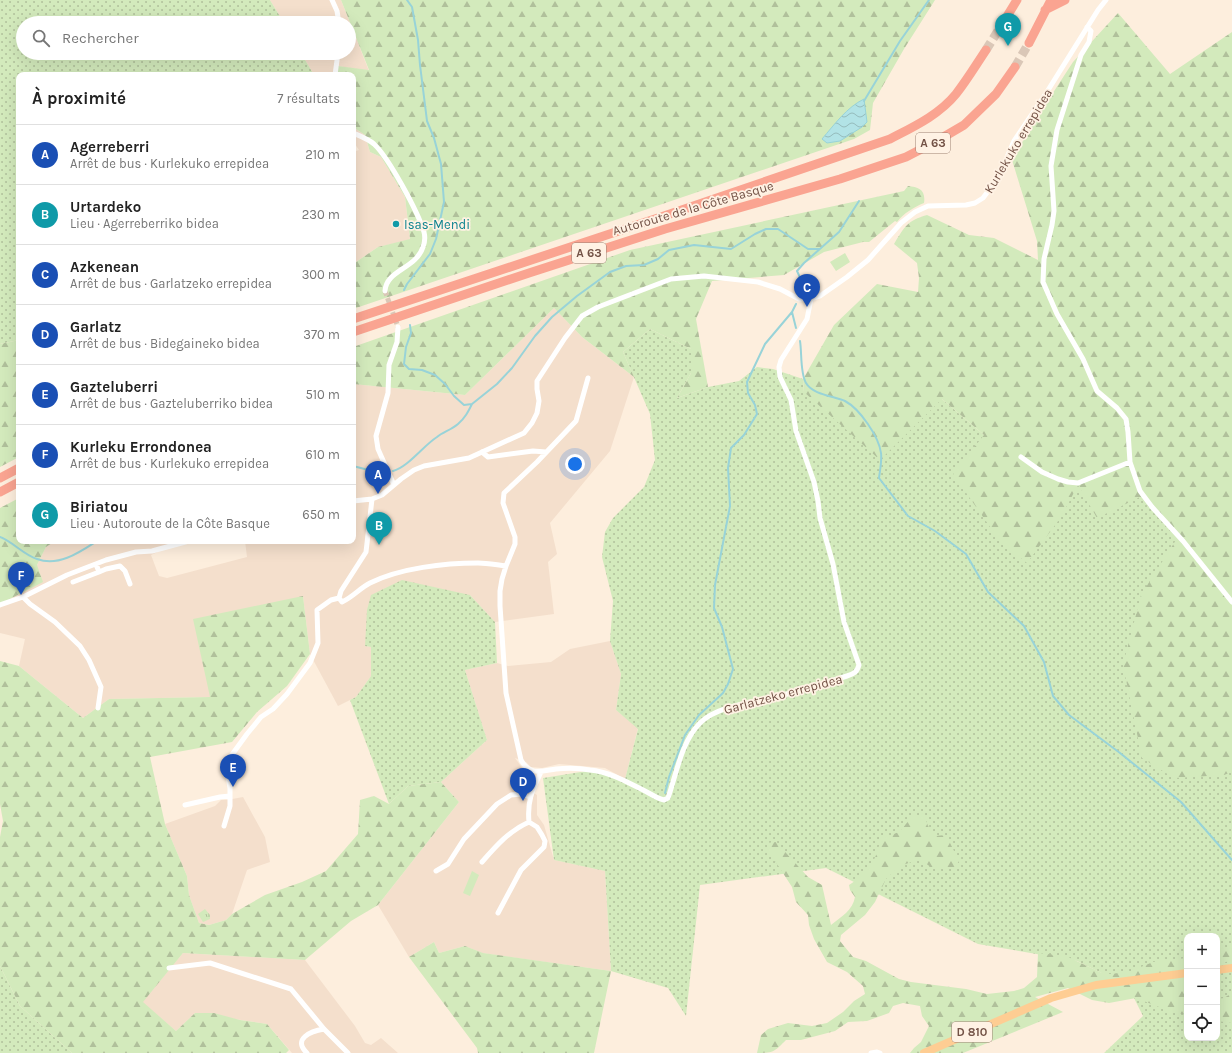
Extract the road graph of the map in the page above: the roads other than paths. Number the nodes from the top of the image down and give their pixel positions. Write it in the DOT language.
graph roads {
  1 [pos="332,0"];
  2 [pos="1009,0"];
  3 [pos="1017,0"];
  4 [pos="1051,0"];
  5 [pos="1065,0"];
  6 [pos="1106,0"];
  7 [pos="1046,10"];
  8 [pos="338,16"];
  9 [pos="1007,16"];
  10 [pos="1001,26"];
  11 [pos="1087,27"];
  12 [pos="1029,43"];
  13 [pos="986,50"];
  14 [pos="337,60"];
  15 [pos="1015,68"];
  16 [pos="335,72"];
  17 [pos="356,134"];
  18 [pos="385,291"];
  19 [pos="811,299"];
  20 [pos="356,318"];
  21 [pos="398,327"];
  22 [pos="356,331"];
  23 [pos="588,378"];
  24 [pos="482,452"];
  25 [pos="546,452"];
  26 [pos="1021,457"];
  27 [pos="1130,462"];
  28 [pos="16,470"];
  29 [pos="0,478"];
  30 [pos="16,484"];
  31 [pos="394,485"];
  32 [pos="0,492"];
  33 [pos="372,499"];
  34 [pos="356,501"];
  35 [pos="178,544"];
  36 [pos="96,564"];
  37 [pos="506,566"];
  38 [pos="99,572"];
  39 [pos="73,582"];
  40 [pos="130,584"];
  41 [pos="23,598"];
  42 [pos="339,598"];
  43 [pos="1232,602"];
  44 [pos="0,605"];
  45 [pos="98,708"];
  46 [pos="541,772"];
  47 [pos="230,796"];
  48 [pos="530,797"];
  49 [pos="185,805"];
  50 [pos="529,822"];
  51 [pos="224,826"];
  52 [pos="482,862"];
  53 [pos="436,870"];
  54 [pos="498,913"];
  55 [pos="169,968"];
  56 [pos="1232,968"];
  57 [pos="1220,970"];
  58 [pos="1184,974"];
  59 [pos="324,1029"];
  60 [pos="307,1053"];
  61 [pos="348,1053"];
  62 [pos="871,1053"];
  63 [pos="880,1053"];
  64 [pos="924,1053"];
  1 -- 8 [label="street"];
  2 -- 9 [label="highway"];
  3 -- 9 [label="highway"];
  4 -- 7 [label="highway"];
  5 -- 7 [label="highway"];
  6 -- 11 [label="street, Kurlekuko errepidea"];
  7 -- 12 [label="highway"];
  9 -- 10 [label="highway"];
  11 -- 19 [label="street, Kurlekuko errepidea"];
  11 -- 27 [label="street"];
  13 -- 20 [label="highway, Autoroute de la Côte Basque / A 63"];
  14 -- 16 [label="street"];
  15 -- 22 [label="highway, Autoroute de la Côte Basque / A 63"];
  17 -- 18 [label="street"];
  19 -- 24 [label="street"];
  19 -- 46 [label="street, Garlatzeko errepidea"];
  21 -- 31 [label="street"];
  23 -- 25 [label="street"];
  24 -- 25 [label="street"];
  24 -- 31 [label="street"];
  25 -- 37 [label="street"];
  26 -- 27 [label="street"];
  27 -- 43 [label="street"];
  28 -- 29 [label="highway"];
  30 -- 32 [label="highway"];
  31 -- 33 [label="street"];
  33 -- 34 [label="street"];
  33 -- 42 [label="street"];
  35 -- 36 [label="street"];
  36 -- 38 [label="street"];
  36 -- 41 [label="street"];
  37 -- 42 [label="street"];
  37 -- 46 [label="street"];
  38 -- 39 [label="street"];
  38 -- 40 [label="street"];
  41 -- 44 [label="street"];
  41 -- 45 [label="street"];
  42 -- 47 [label="street"];
  46 -- 48 [label="street"];
  47 -- 49 [label="street"];
  47 -- 51 [label="street"];
  48 -- 50 [label="street"];
  48 -- 53 [label="street"];
  50 -- 52 [label="street"];
  50 -- 54 [label="street"];
  55 -- 59 [label="street"];
  56 -- 57 [label="main road"];
  58 -- 64 [label="main road, D 810"];
  59 -- 60 [label="street"];
  59 -- 61 [label="street"];
  62 -- 63 [label="street"];
}
